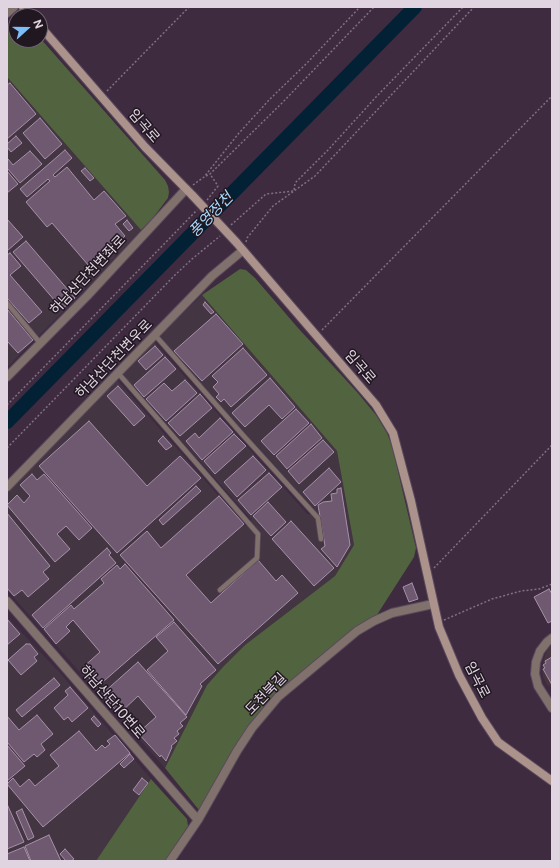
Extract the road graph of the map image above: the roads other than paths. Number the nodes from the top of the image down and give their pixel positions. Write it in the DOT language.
graph roads {
  1 [pos="14,7"];
  2 [pos="7,13"];
  3 [pos="48,35"];
  4 [pos="186,189"];
  5 [pos="242,251"];
  6 [pos="7,303"];
  7 [pos="155,335"];
  8 [pos="40,343"];
  9 [pos="118,373"];
  10 [pos="7,377"];
  11 [pos="7,487"];
  12 [pos="321,539"];
  13 [pos="220,590"];
  14 [pos="7,601"];
  15 [pos="433,604"];
  16 [pos="552,638"];
  17 [pos="549,696"];
  18 [pos="552,708"];
  19 [pos="552,781"];
  20 [pos="198,820"];
  21 [pos="170,861"];
  1 -- 2 [label="street"];
  3 -- 4 [label="main road, 임곡로"];
  4 -- 5 [label="main road, 임곡로, bridge"];
  4 -- 8 [label="street, 하남산단천변좌로"];
  5 -- 7 [label="street, 하남산단천변우로"];
  5 -- 15 [label="main road, 임곡로"];
  6 -- 8 [label="lane"];
  7 -- 9 [label="street, 하남산단천변우로"];
  7 -- 12 [label="lane"];
  8 -- 10 [label="street, 하남산단천변좌로"];
  9 -- 11 [label="street, 하남산단천변우로"];
  9 -- 13 [label="lane"];
  14 -- 20 [label="street, 하남산단10번로"];
  15 -- 19 [label="main road, 임곡로"];
  15 -- 20 [label="street, 도천북길"];
  16 -- 17 [label="street"];
  17 -- 18 [label="street"];
  20 -- 21 [label="street, 도천북길"];
}
